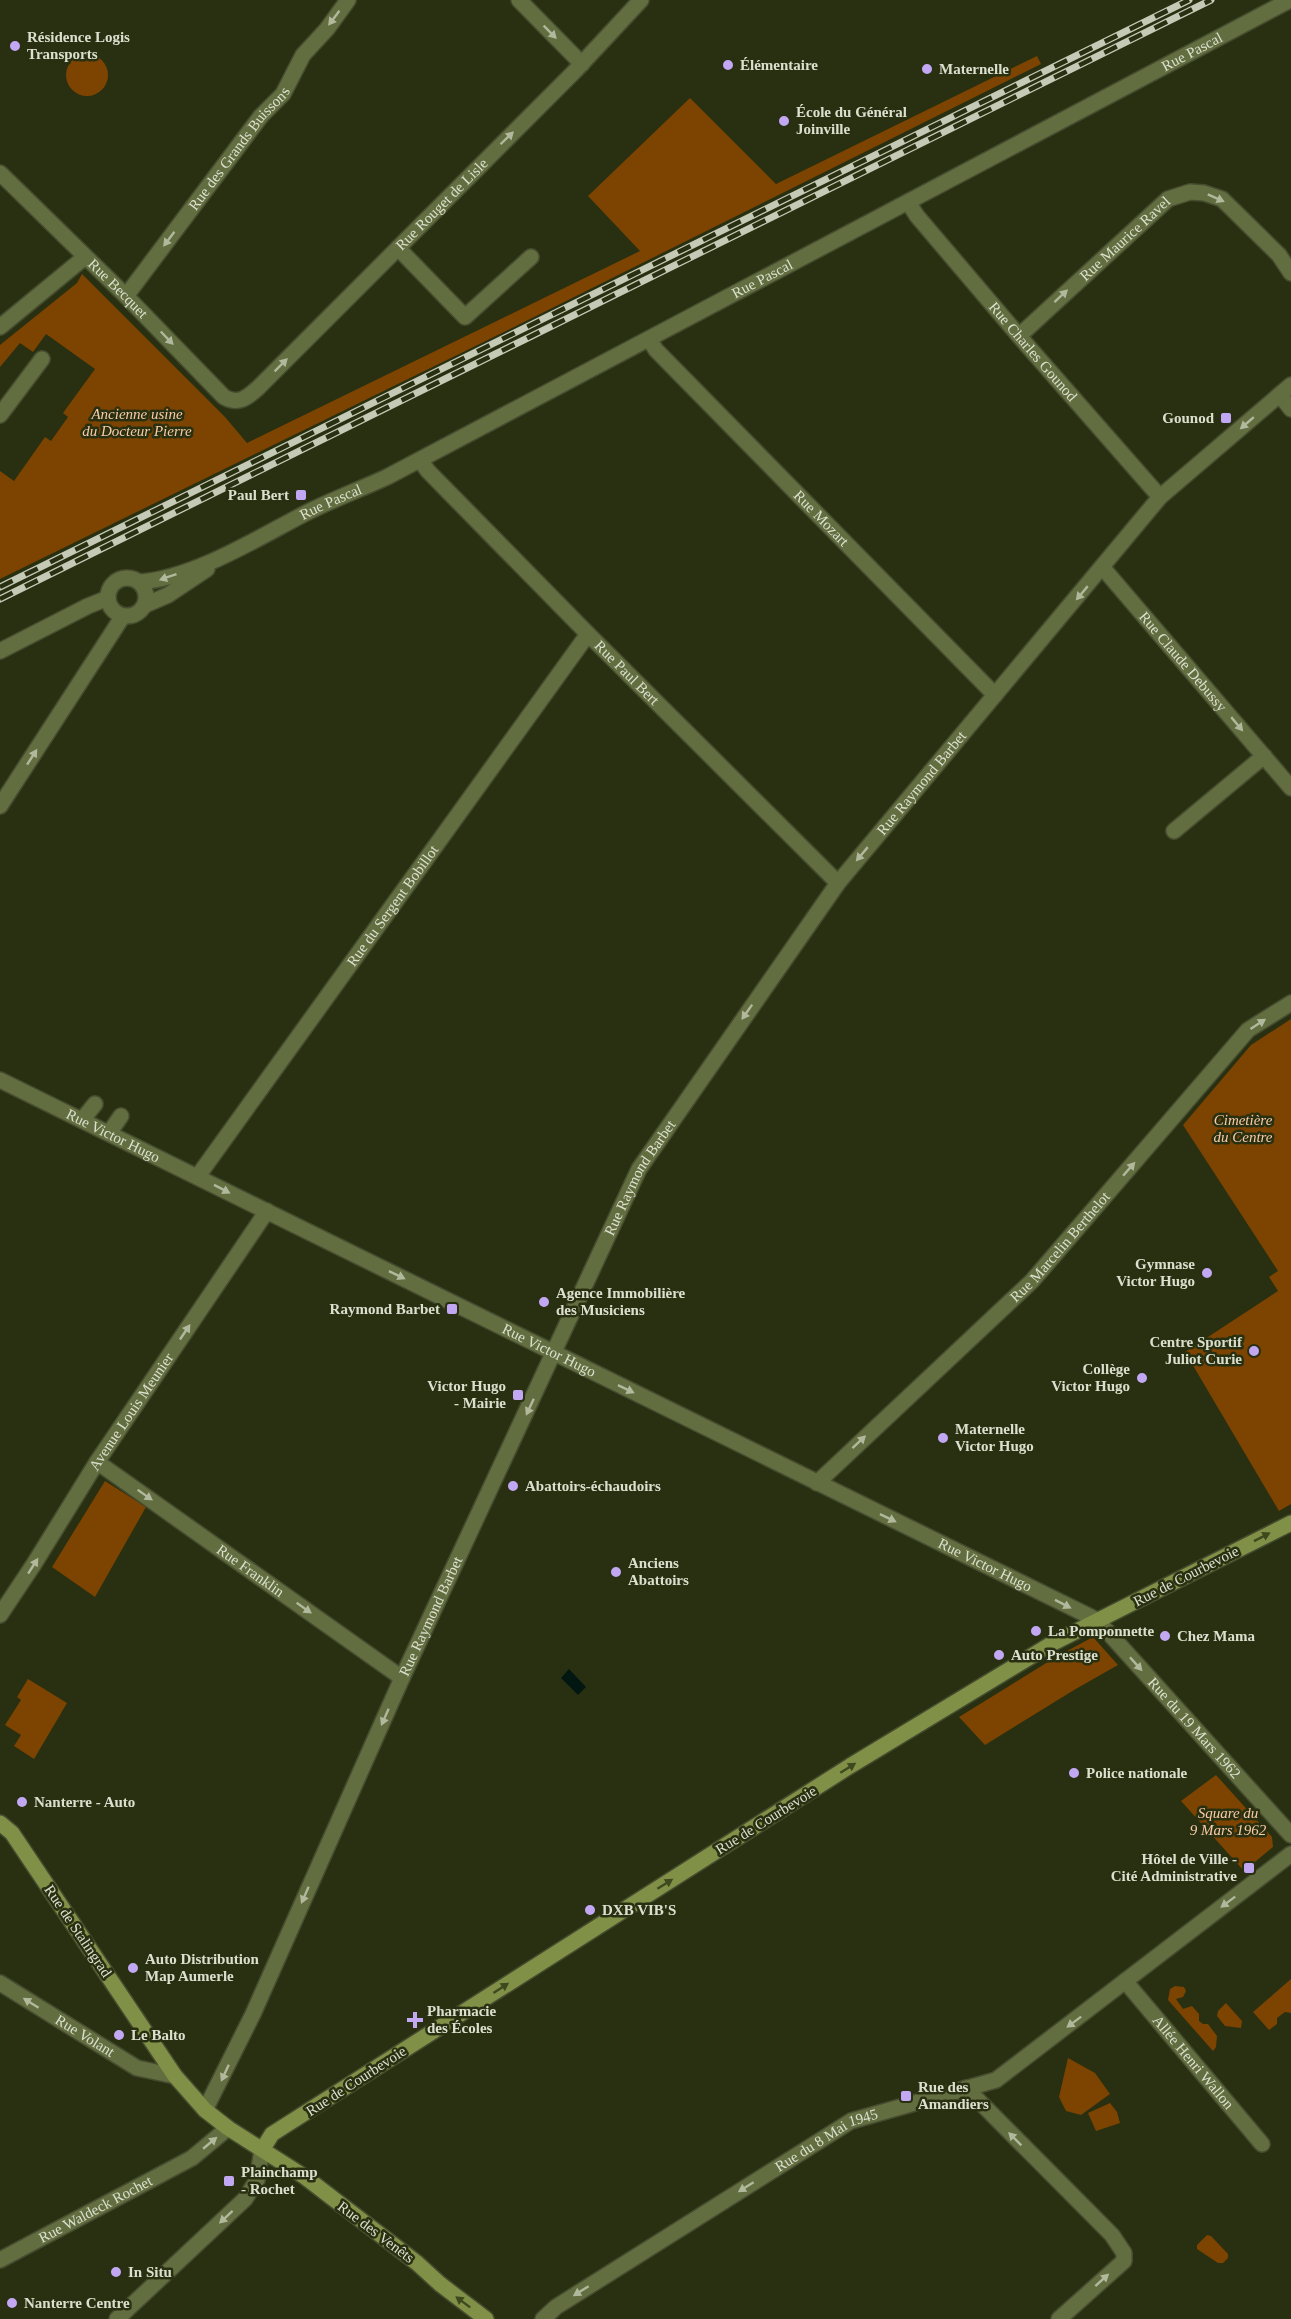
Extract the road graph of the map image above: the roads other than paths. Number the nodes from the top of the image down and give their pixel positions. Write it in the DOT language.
graph roads {
  1 [pos="348,0"];
  2 [pos="519,0"];
  3 [pos="641,0"];
  4 [pos="1290,0"];
  5 [pos="582,64"];
  6 [pos="0,173"];
  7 [pos="908,202"];
  8 [pos="398,248"];
  9 [pos="531,256"];
  10 [pos="85,257"];
  11 [pos="1291,273"];
  12 [pos="126,296"];
  13 [pos="0,327"];
  14 [pos="1019,336"];
  15 [pos="649,339"];
  16 [pos="42,359"];
  17 [pos="1285,390"];
  18 [pos="236,401"];
  19 [pos="1291,409"];
  20 [pos="0,415"];
  21 [pos="420,460"];
  22 [pos="1160,497"];
  23 [pos="234,551"];
  24 [pos="1103,568"];
  25 [pos="140,582"];
  26 [pos="108,598"];
  27 [pos="145,605"];
  28 [pos="123,616"];
  29 [pos="588,634"];
  30 [pos="0,651"];
  31 [pos="995,695"];
  32 [pos="1264,756"];
  33 [pos="1291,788"];
  34 [pos="0,806"];
  35 [pos="1174,831"];
  36 [pos="838,883"];
  37 [pos="1291,1003"];
  38 [pos="0,1080"];
  39 [pos="95,1104"];
  40 [pos="121,1116"];
  41 [pos="82,1120"];
  42 [pos="110,1134"];
  43 [pos="198,1176"];
  44 [pos="267,1211"];
  45 [pos="555,1354"];
  46 [pos="97,1462"];
  47 [pos="817,1482"];
  48 [pos="1291,1523"];
  49 [pos="0,1615"];
  50 [pos="1097,1620"];
  51 [pos="402,1678"];
  52 [pos="0,1823"];
  53 [pos="1291,1835"];
  54 [pos="1291,1854"];
  55 [pos="1125,1982"];
  56 [pos="0,1983"];
  57 [pos="175,2076"];
  58 [pos="966,2088"];
  59 [pos="205,2110"];
  60 [pos="228,2128"];
  61 [pos="1262,2144"];
  62 [pos="262,2150"];
  63 [pos="0,2260"];
  64 [pos="118,2319"];
  65 [pos="486,2319"];
  66 [pos="543,2319"];
  67 [pos="1059,2319"];
  1 -- 12 [label="street, Rue des Grands Buissons, one-way"];
  2 -- 5 [label="street, one-way"];
  3 -- 5 [label="street, Rue Rouget de Lisle"];
  4 -- 7 [label="street, Rue Pascal"];
  8 -- 5 [label="street, Rue Rouget de Lisle, one-way"];
  6 -- 10 [label="street, Rue Becquet"];
  7 -- 14 [label="street, Rue Charles Gounod"];
  7 -- 15 [label="street, Rue Pascal"];
  8 -- 9 [label="street"];
  18 -- 8 [label="street, Rue Rouget de Lisle, one-way"];
  10 -- 12 [label="street, Rue Becquet"];
  10 -- 13 [label="street"];
  14 -- 11 [label="street, Rue Maurice Ravel, one-way"];
  12 -- 18 [label="street, Rue Becquet, one-way"];
  14 -- 22 [label="street, Rue Charles Gounod"];
  15 -- 21 [label="street, Rue Pascal"];
  15 -- 31 [label="street, Rue Mozart"];
  16 -- 20 [label="street"];
  17 -- 19 [label="street"];
  17 -- 22 [label="street, Rue Raymond Barbet, one-way"];
  21 -- 23 [label="street, Rue Pascal"];
  21 -- 29 [label="street, Rue Paul Bert"];
  22 -- 24 [label="street, Rue Raymond Barbet"];
  23 -- 25 [label="street, Rue Pascal, one-way"];
  23 -- 27 [label="street, Rue Pascal"];
  24 -- 31 [label="street, Rue Raymond Barbet, one-way"];
  24 -- 32 [label="street, Rue Claude Debussy, one-way"];
  25 -- 26 [label="street, Rue Pascal"];
  25 -- 27 [label="street"];
  26 -- 28 [label="street"];
  26 -- 30 [label="street"];
  27 -- 28 [label="street, Rue Pascal"];
  34 -- 28 [label="street, one-way"];
  29 -- 36 [label="street, Rue Paul Bert"];
  29 -- 43 [label="street, Rue du Sergent Bobillot"];
  31 -- 36 [label="street, Rue Raymond Barbet, one-way"];
  32 -- 33 [label="street, Rue Claude Debussy"];
  32 -- 35 [label="street"];
  36 -- 45 [label="street, Rue Raymond Barbet, one-way"];
  47 -- 37 [label="street, Rue Marcelin Berthelot, one-way"];
  38 -- 41 [label="street, Rue Victor Hugo"];
  39 -- 41 [label="street"];
  40 -- 42 [label="street"];
  41 -- 42 [label="street, Rue Victor Hugo"];
  42 -- 43 [label="street, Rue Victor Hugo"];
  43 -- 44 [label="street, Rue Victor Hugo, one-way"];
  44 -- 45 [label="street, Rue Victor Hugo, one-way"];
  46 -- 44 [label="street, Avenue Louis Meunier, one-way"];
  45 -- 47 [label="street, Rue Victor Hugo, one-way"];
  45 -- 51 [label="street, Rue Raymond Barbet, one-way"];
  49 -- 46 [label="street, Avenue Louis Meunier, one-way"];
  46 -- 51 [label="street, Rue Franklin, one-way"];
  47 -- 50 [label="street, Rue Victor Hugo, one-way"];
  50 -- 48 [label="street, Rue de Courbevoie, one-way"];
  50 -- 53 [label="street, Rue du 19 Mars 1962, one-way"];
  62 -- 50 [label="street, Rue de Courbevoie, one-way"];
  51 -- 59 [label="street, Rue Raymond Barbet, one-way"];
  52 -- 57 [label="street, Rue de Stalingrad"];
  54 -- 55 [label="street, Rue du 8 Mai 1945, one-way"];
  55 -- 58 [label="street, Rue du 8 Mai 1945, one-way"];
  55 -- 61 [label="street, Allée Henri Wallon"];
  57 -- 56 [label="street, Rue Volant, one-way"];
  57 -- 59 [label="street, Rue de Stalingrad"];
  58 -- 66 [label="street, Rue du 8 Mai 1945, one-way"];
  67 -- 58 [label="street, one-way"];
  59 -- 60 [label="street, Rue des Venêts"];
  60 -- 62 [label="street, Rue des Venêts"];
  63 -- 60 [label="street, Rue Waldeck Rochet, one-way"];
  62 -- 64 [label="street, one-way"];
  65 -- 62 [label="street, Rue des Venêts, one-way"];
}
